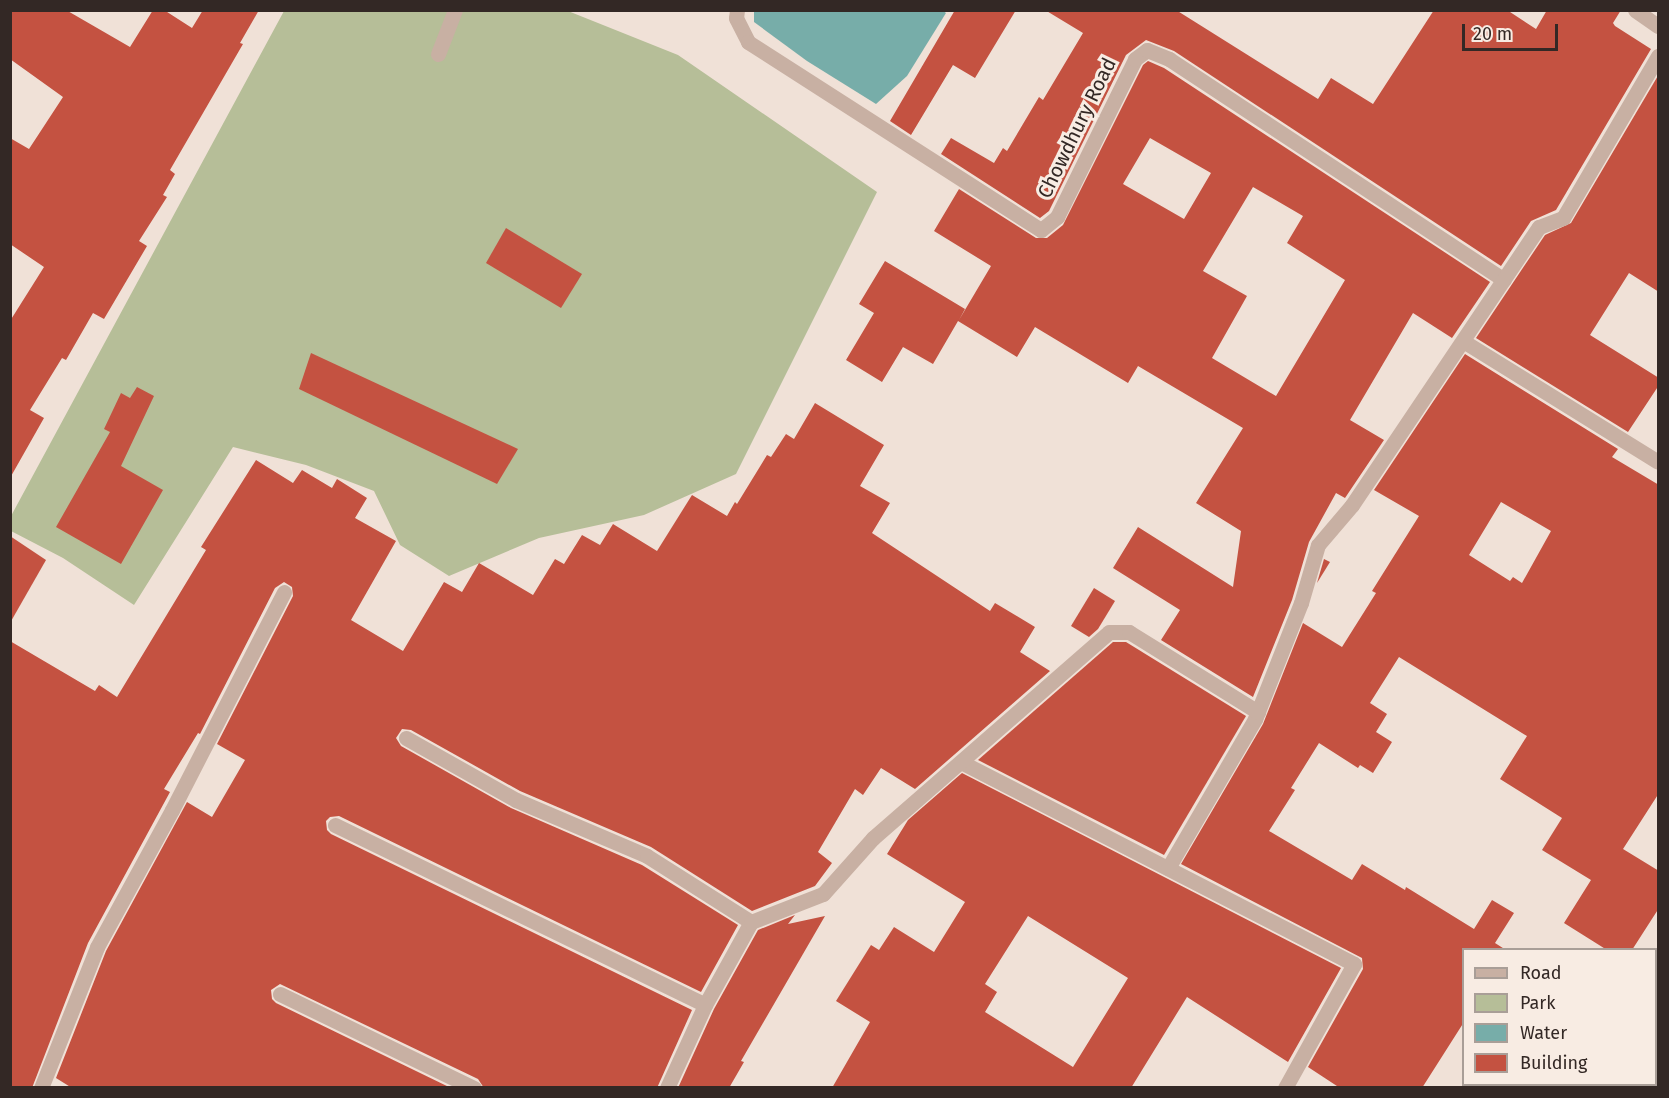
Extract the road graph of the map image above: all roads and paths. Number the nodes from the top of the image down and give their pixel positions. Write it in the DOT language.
graph roads {
  1 [pos="455,10"];
  2 [pos="737,10"];
  3 [pos="1635,10"];
  4 [pos="1659,26"];
  5 [pos="438,54"];
  6 [pos="1659,56"];
  7 [pos="1504,280"];
  8 [pos="1463,341"];
  9 [pos="1659,462"];
  10 [pos="284,592"];
  11 [pos="1258,712"];
  12 [pos="406,738"];
  13 [pos="961,762"];
  14 [pos="335,825"];
  15 [pos="1168,868"];
  16 [pos="751,922"];
  17 [pos="280,994"];
  18 [pos="705,1005"];
  19 [pos="41,1088"];
  20 [pos="474,1088"];
  21 [pos="667,1088"];
  22 [pos="1285,1088"];
  1 -- 5 [label="street"];
  2 -- 7 [label="street, Chowdhury Road"];
  3 -- 4 [label="street"];
  6 -- 7 [label="street"];
  7 -- 8 [label="street"];
  8 -- 9 [label="street"];
  8 -- 11 [label="street"];
  10 -- 19 [label="street"];
  11 -- 13 [label="street"];
  11 -- 15 [label="street"];
  12 -- 16 [label="street"];
  13 -- 15 [label="street"];
  13 -- 16 [label="street"];
  14 -- 18 [label="street"];
  15 -- 22 [label="street"];
  16 -- 18 [label="street"];
  17 -- 20 [label="street"];
  18 -- 21 [label="street"];
}
